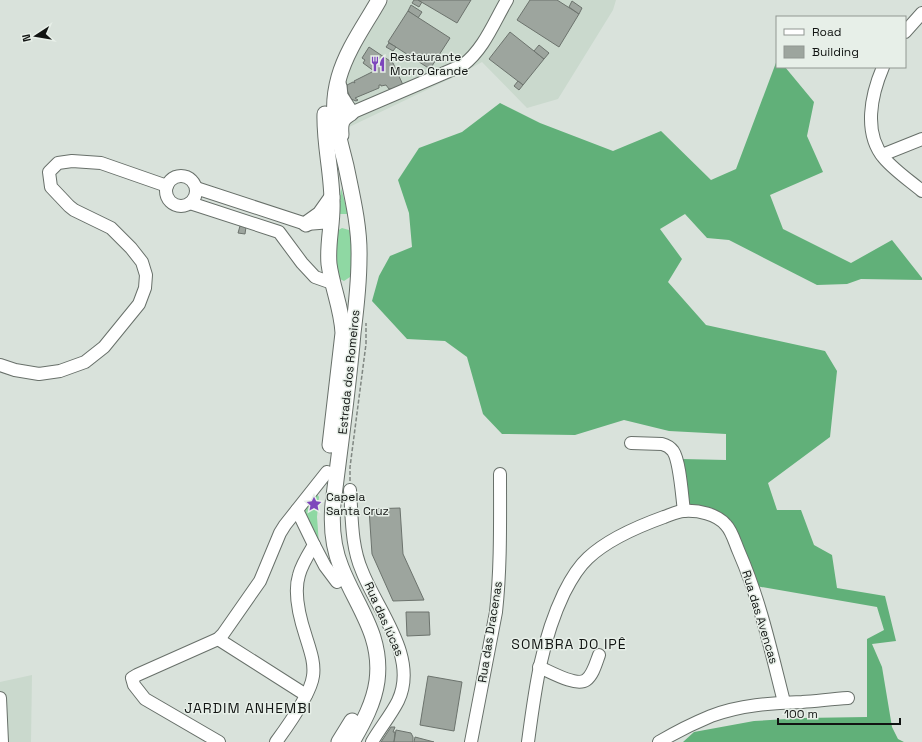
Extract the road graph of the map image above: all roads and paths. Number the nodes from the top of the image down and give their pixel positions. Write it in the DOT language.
graph roads {
  1 [pos="367,0"];
  2 [pos="379,0"];
  3 [pos="507,0"];
  4 [pos="922,13"];
  5 [pos="906,31"];
  6 [pos="883,68"];
  7 [pos="339,77"];
  8 [pos="351,113"];
  9 [pos="922,139"];
  10 [pos="882,155"];
  11 [pos="346,166"];
  12 [pos="167,186"];
  13 [pos="196,188"];
  14 [pos="922,191"];
  15 [pos="332,197"];
  16 [pos="190,203"];
  17 [pos="332,222"];
  18 [pos="306,224"];
  19 [pos="357,230"];
  20 [pos="358,281"];
  21 [pos="332,283"];
  22 [pos="0,365"];
  23 [pos="631,443"];
  24 [pos="327,472"];
  25 [pos="500,474"];
  26 [pos="350,490"];
  27 [pos="297,510"];
  28 [pos="684,510"];
  29 [pos="314,545"];
  30 [pos="337,582"];
  31 [pos="218,639"];
  32 [pos="599,655"];
  33 [pos="539,667"];
  34 [pos="306,695"];
  35 [pos="0,698"];
  36 [pos="848,698"];
  37 [pos="784,702"];
  38 [pos="681,731"];
  39 [pos="2,742"];
  40 [pos="218,742"];
  41 [pos="276,742"];
  42 [pos="339,742"];
  43 [pos="352,742"];
  44 [pos="372,742"];
  45 [pos="471,742"];
  46 [pos="528,742"];
  47 [pos="660,742"];
  48 [pos="671,742"];
  1 -- 15 [label="main road, Estrada dos Romeiros"];
  2 -- 7 [label="main road, Estrada dos Romeiros"];
  3 -- 8 [label="street"];
  4 -- 5 [label="street"];
  6 -- 10 [label="street"];
  7 -- 8 [label="main road"];
  7 -- 11 [label="main road, Estrada dos Romeiros"];
  8 -- 11 [label="main road"];
  9 -- 10 [label="street"];
  10 -- 14 [label="street"];
  11 -- 19 [label="main road, Estrada dos Romeiros"];
  12 -- 13 [label="street"];
  12 -- 16 [label="street"];
  12 -- 22 [label="street"];
  13 -- 16 [label="street"];
  13 -- 18 [label="street"];
  15 -- 17 [label="main road, Estrada dos Romeiros"];
  15 -- 18 [label="main road"];
  16 -- 21 [label="street"];
  17 -- 18 [label="street"];
  17 -- 19 [label="main road"];
  17 -- 21 [label="main road, Estrada dos Romeiros"];
  19 -- 20 [label="main road, Estrada dos Romeiros"];
  20 -- 21 [label="main road"];
  20 -- 43 [label="main road, Estrada dos Romeiros"];
  21 -- 24 [label="main road, Estrada dos Romeiros"];
  23 -- 28 [label="street"];
  24 -- 27 [label="street"];
  24 -- 30 [label="main road, Estrada dos Romeiros"];
  25 -- 45 [label="street, Rua das Dracenas"];
  26 -- 44 [label="street, Rua das Iúcas"];
  27 -- 29 [label="street"];
  27 -- 31 [label="street"];
  28 -- 33 [label="street, Rua das Avencas"];
  28 -- 37 [label="street, Rua das Avencas"];
  29 -- 30 [label="street"];
  29 -- 34 [label="street"];
  30 -- 42 [label="main road, Estrada dos Romeiros"];
  31 -- 34 [label="street"];
  31 -- 40 [label="street"];
  32 -- 33 [label="street"];
  33 -- 46 [label="street, Rua das Avencas"];
  34 -- 41 [label="street"];
  35 -- 39 [label="street"];
  36 -- 37 [label="street"];
  37 -- 38 [label="street"];
  38 -- 47 [label="street"];
  38 -- 48 [label="street"];
}
